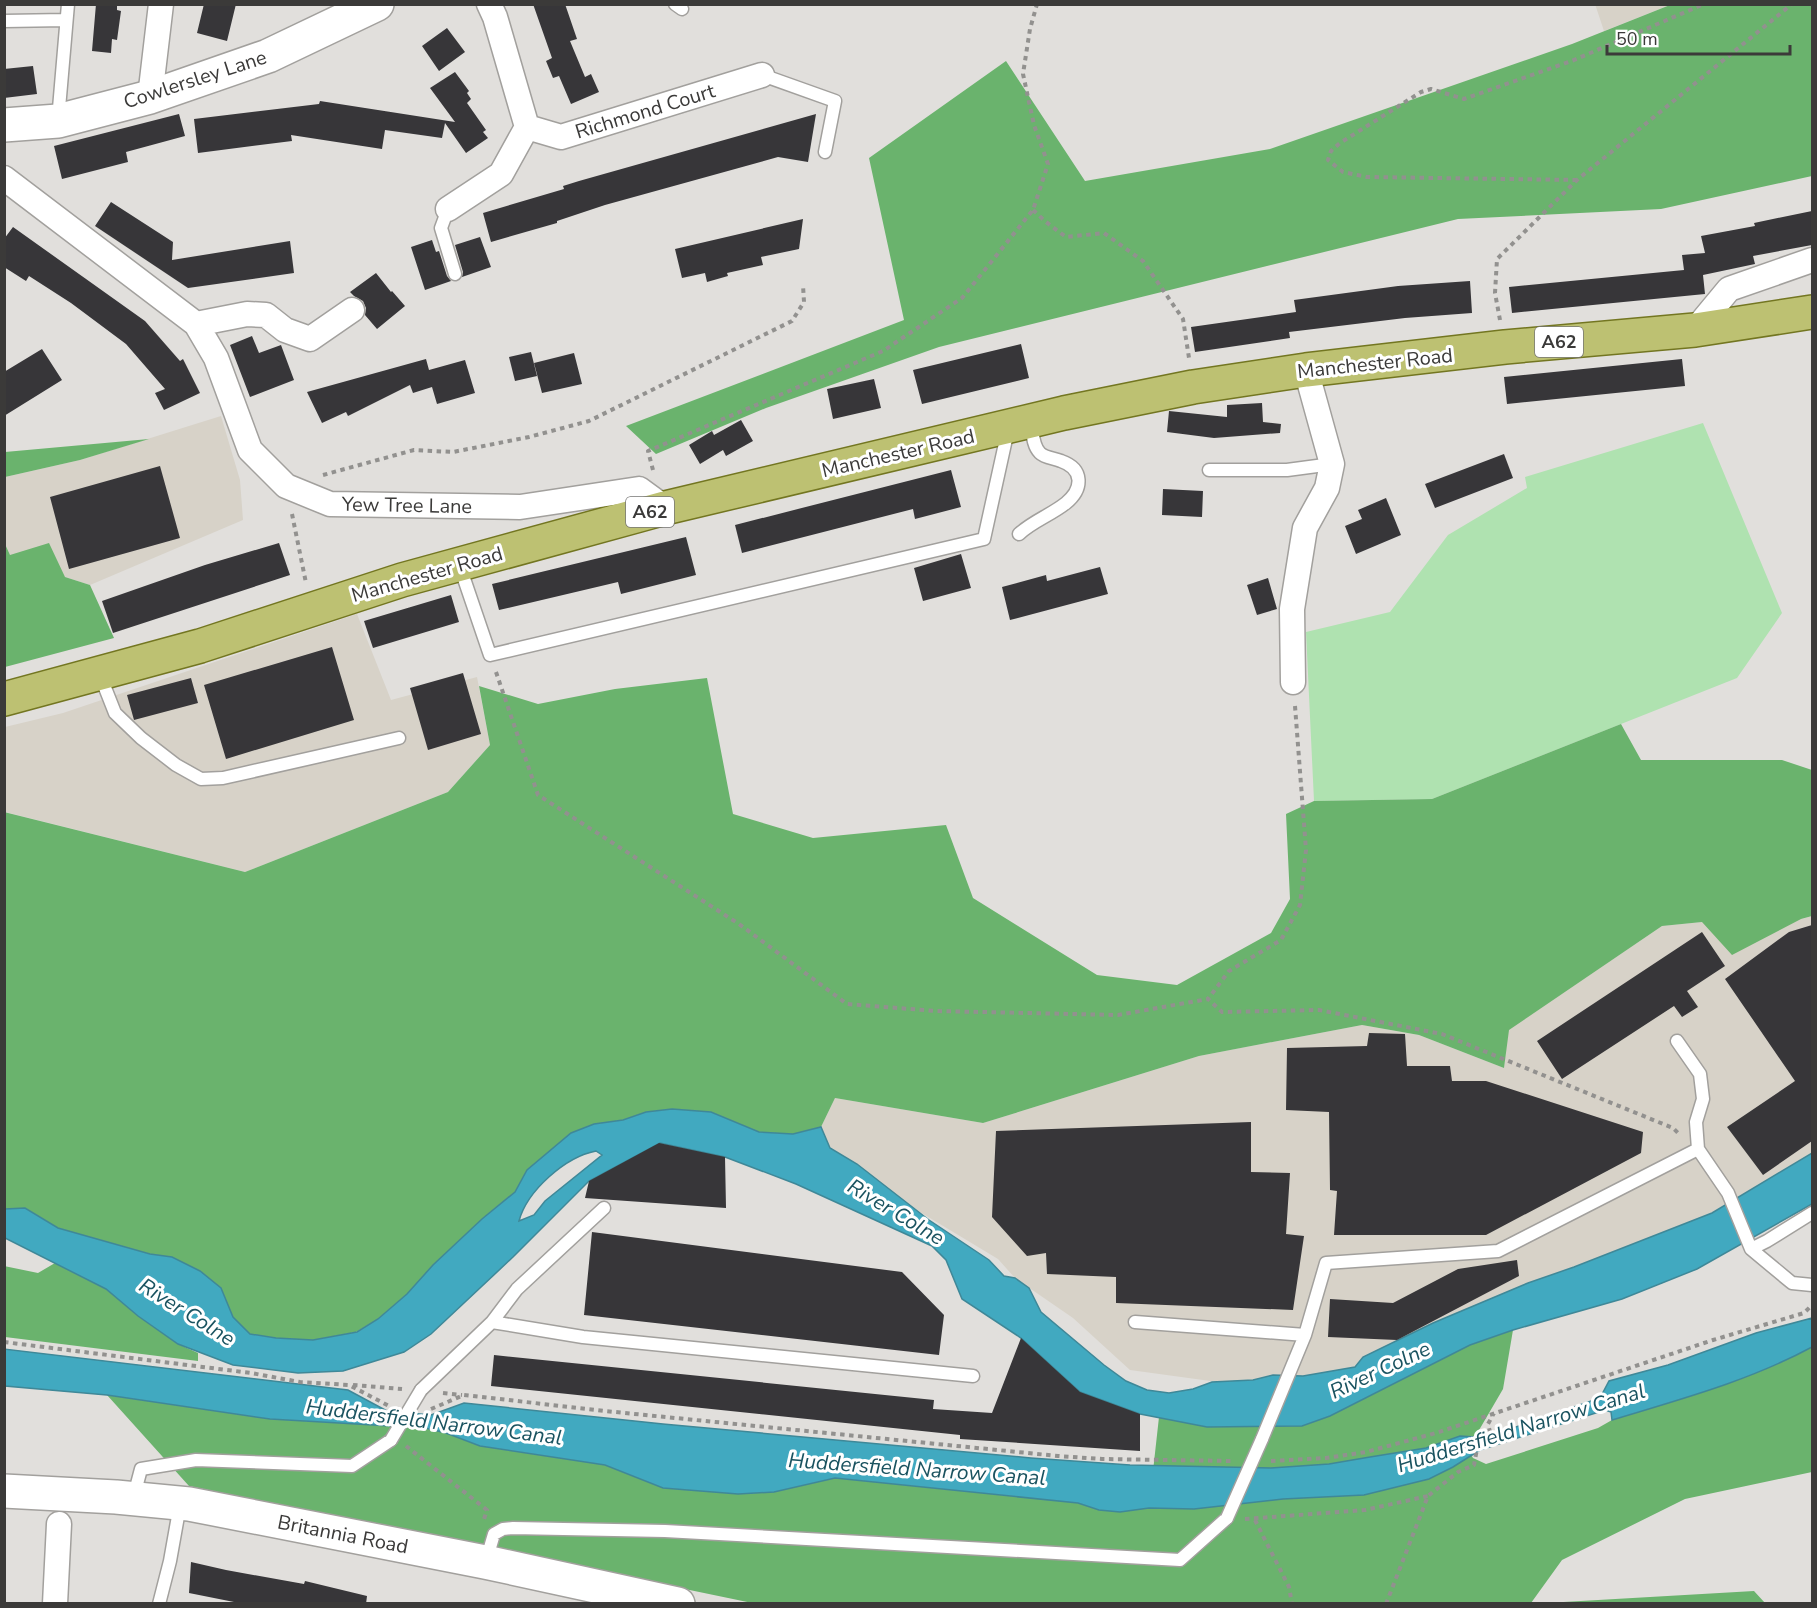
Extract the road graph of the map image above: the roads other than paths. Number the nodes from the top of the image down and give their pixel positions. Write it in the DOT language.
graph roads {
  1 [pos="68,4"];
  2 [pos="161,4"];
  3 [pos="489,4"];
  4 [pos="375,5"];
  5 [pos="66,20"];
  6 [pos="4,21"];
  7 [pos="762,75"];
  8 [pos="150,97"];
  9 [pos="58,121"];
  10 [pos="4,125"];
  11 [pos="527,127"];
  12 [pos="825,152"];
  13 [pos="4,178"];
  14 [pos="448,209"];
  15 [pos="1812,260"];
  16 [pos="455,274"];
  17 [pos="352,310"];
  18 [pos="1812,312"];
  19 [pos="196,324"];
  20 [pos="1695,330"];
  21 [pos="1306,370"];
  22 [pos="1020,423"];
  23 [pos="1332,464"];
  24 [pos="1209,470"];
  25 [pos="665,508"];
  26 [pos="1019,534"];
  27 [pos="458,564"];
  28 [pos="100,674"];
  29 [pos="1293,682"];
  30 [pos="4,699"];
  31 [pos="399,738"];
  32 [pos="1677,1041"];
  33 [pos="1698,1149"];
  34 [pos="604,1208"];
  35 [pos="1812,1213"];
  36 [pos="1750,1245"];
  37 [pos="1812,1285"];
  38 [pos="492,1322"];
  39 [pos="1135,1322"];
  40 [pos="1305,1335"];
  41 [pos="973,1376"];
  42 [pos="4,1491"];
  43 [pos="133,1500"];
  44 [pos="180,1504"];
  45 [pos="59,1524"];
  46 [pos="486,1562"];
  47 [pos="55,1604"];
  48 [pos="159,1604"];
  49 [pos="678,1604"];
  1 -- 5 [label="lane"];
  2 -- 8 [label="street"];
  3 -- 11 [label="street"];
  4 -- 8 [label="street, Cowlersley Lane"];
  5 -- 6 [label="lane"];
  5 -- 9 [label="lane"];
  7 -- 11 [label="street, Richmond Court"];
  7 -- 12 [label="lane"];
  8 -- 9 [label="street, Cowlersley Lane"];
  9 -- 10 [label="street, Cowlersley Lane"];
  11 -- 14 [label="street"];
  13 -- 19 [label="street, Yew Tree Lane"];
  14 -- 16 [label="lane"];
  15 -- 20 [label="street"];
  17 -- 19 [label="street"];
  18 -- 20 [label="main road, Manchester Road / A62"];
  19 -- 25 [label="street, Yew Tree Lane"];
  20 -- 21 [label="main road, Manchester Road / A62"];
  21 -- 22 [label="main road, Manchester Road / A62"];
  21 -- 23 [label="street"];
  22 -- 25 [label="main road, Manchester Road / A62"];
  22 -- 26 [label="lane"];
  22 -- 27 [label="lane"];
  23 -- 24 [label="lane"];
  23 -- 29 [label="street"];
  25 -- 27 [label="main road, Manchester Road / A62"];
  27 -- 28 [label="main road, Manchester Road / A62"];
  28 -- 30 [label="main road, Manchester Road / A62"];
  28 -- 31 [label="lane"];
  32 -- 33 [label="lane"];
  33 -- 36 [label="lane"];
  33 -- 40 [label="lane"];
  34 -- 38 [label="lane"];
  35 -- 36 [label="lane"];
  36 -- 37 [label="lane"];
  38 -- 41 [label="lane"];
  38 -- 43 [label="lane, bridge"];
  39 -- 40 [label="lane"];
  40 -- 46 [label="lane, bridge"];
  42 -- 43 [label="street, Britannia Road"];
  43 -- 44 [label="street, Britannia Road"];
  44 -- 46 [label="street, Britannia Road"];
  44 -- 48 [label="lane"];
  45 -- 47 [label="street"];
  46 -- 49 [label="street, Britannia Road"];
}
